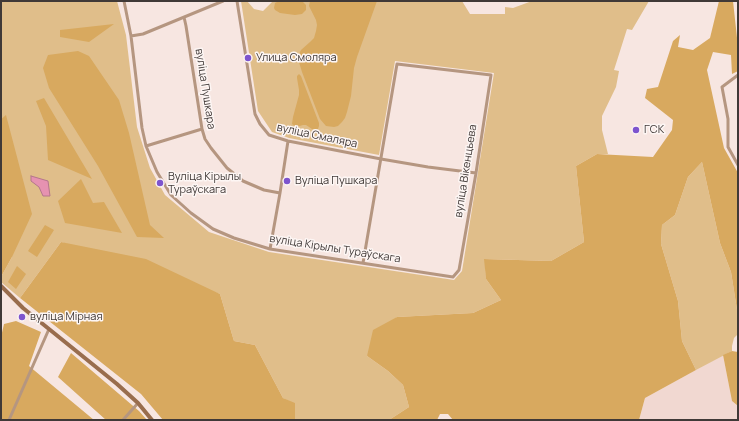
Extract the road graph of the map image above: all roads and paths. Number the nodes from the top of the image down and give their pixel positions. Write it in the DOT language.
graph roads {
  1 [pos="124,1"];
  2 [pos="223,1"];
  3 [pos="238,1"];
  4 [pos="184,17"];
  5 [pos="131,36"];
  6 [pos="738,76"];
  7 [pos="202,129"];
  8 [pos="288,141"];
  9 [pos="146,146"];
  10 [pos="381,159"];
  11 [pos="738,165"];
  12 [pos="476,173"];
  13 [pos="280,193"];
  14 [pos="270,249"];
  15 [pos="363,263"];
  16 [pos="459,270"];
  17 [pos="1,286"];
  18 [pos="49,329"];
  19 [pos="138,403"];
  20 [pos="10,420"];
  21 [pos="123,420"];
  22 [pos="152,420"];
  1 -- 5 [label="street, вуліца Кірылы Тураўскага"];
  2 -- 4 [label="street"];
  3 -- 8 [label="street, вуліца Смаляра"];
  4 -- 5 [label="street"];
  4 -- 7 [label="street, вуліца Пушкара"];
  5 -- 9 [label="street, вуліца Кірылы Тураўскага"];
  6 -- 11 [label="street"];
  7 -- 9 [label="street"];
  7 -- 13 [label="street, вуліца Пушкара"];
  8 -- 10 [label="street, вуліца Смаляра"];
  8 -- 13 [label="street"];
  9 -- 14 [label="street, вуліца Кірылы Тураўскага"];
  10 -- 12 [label="street, вуліца Смаляра"];
  10 -- 12 [label="street, вуліца Вікенцьева"];
  10 -- 15 [label="street"];
  12 -- 16 [label="street, вуліца Вікенцьева"];
  13 -- 14 [label="street"];
  14 -- 15 [label="street, вуліца Кірылы Тураўскага"];
  15 -- 16 [label="street, вуліца Кірылы Тураўскага"];
  17 -- 18 [label="main road"];
  18 -- 19 [label="main road"];
  18 -- 20 [label="street"];
  19 -- 21 [label="street"];
  19 -- 22 [label="main road"];
}
